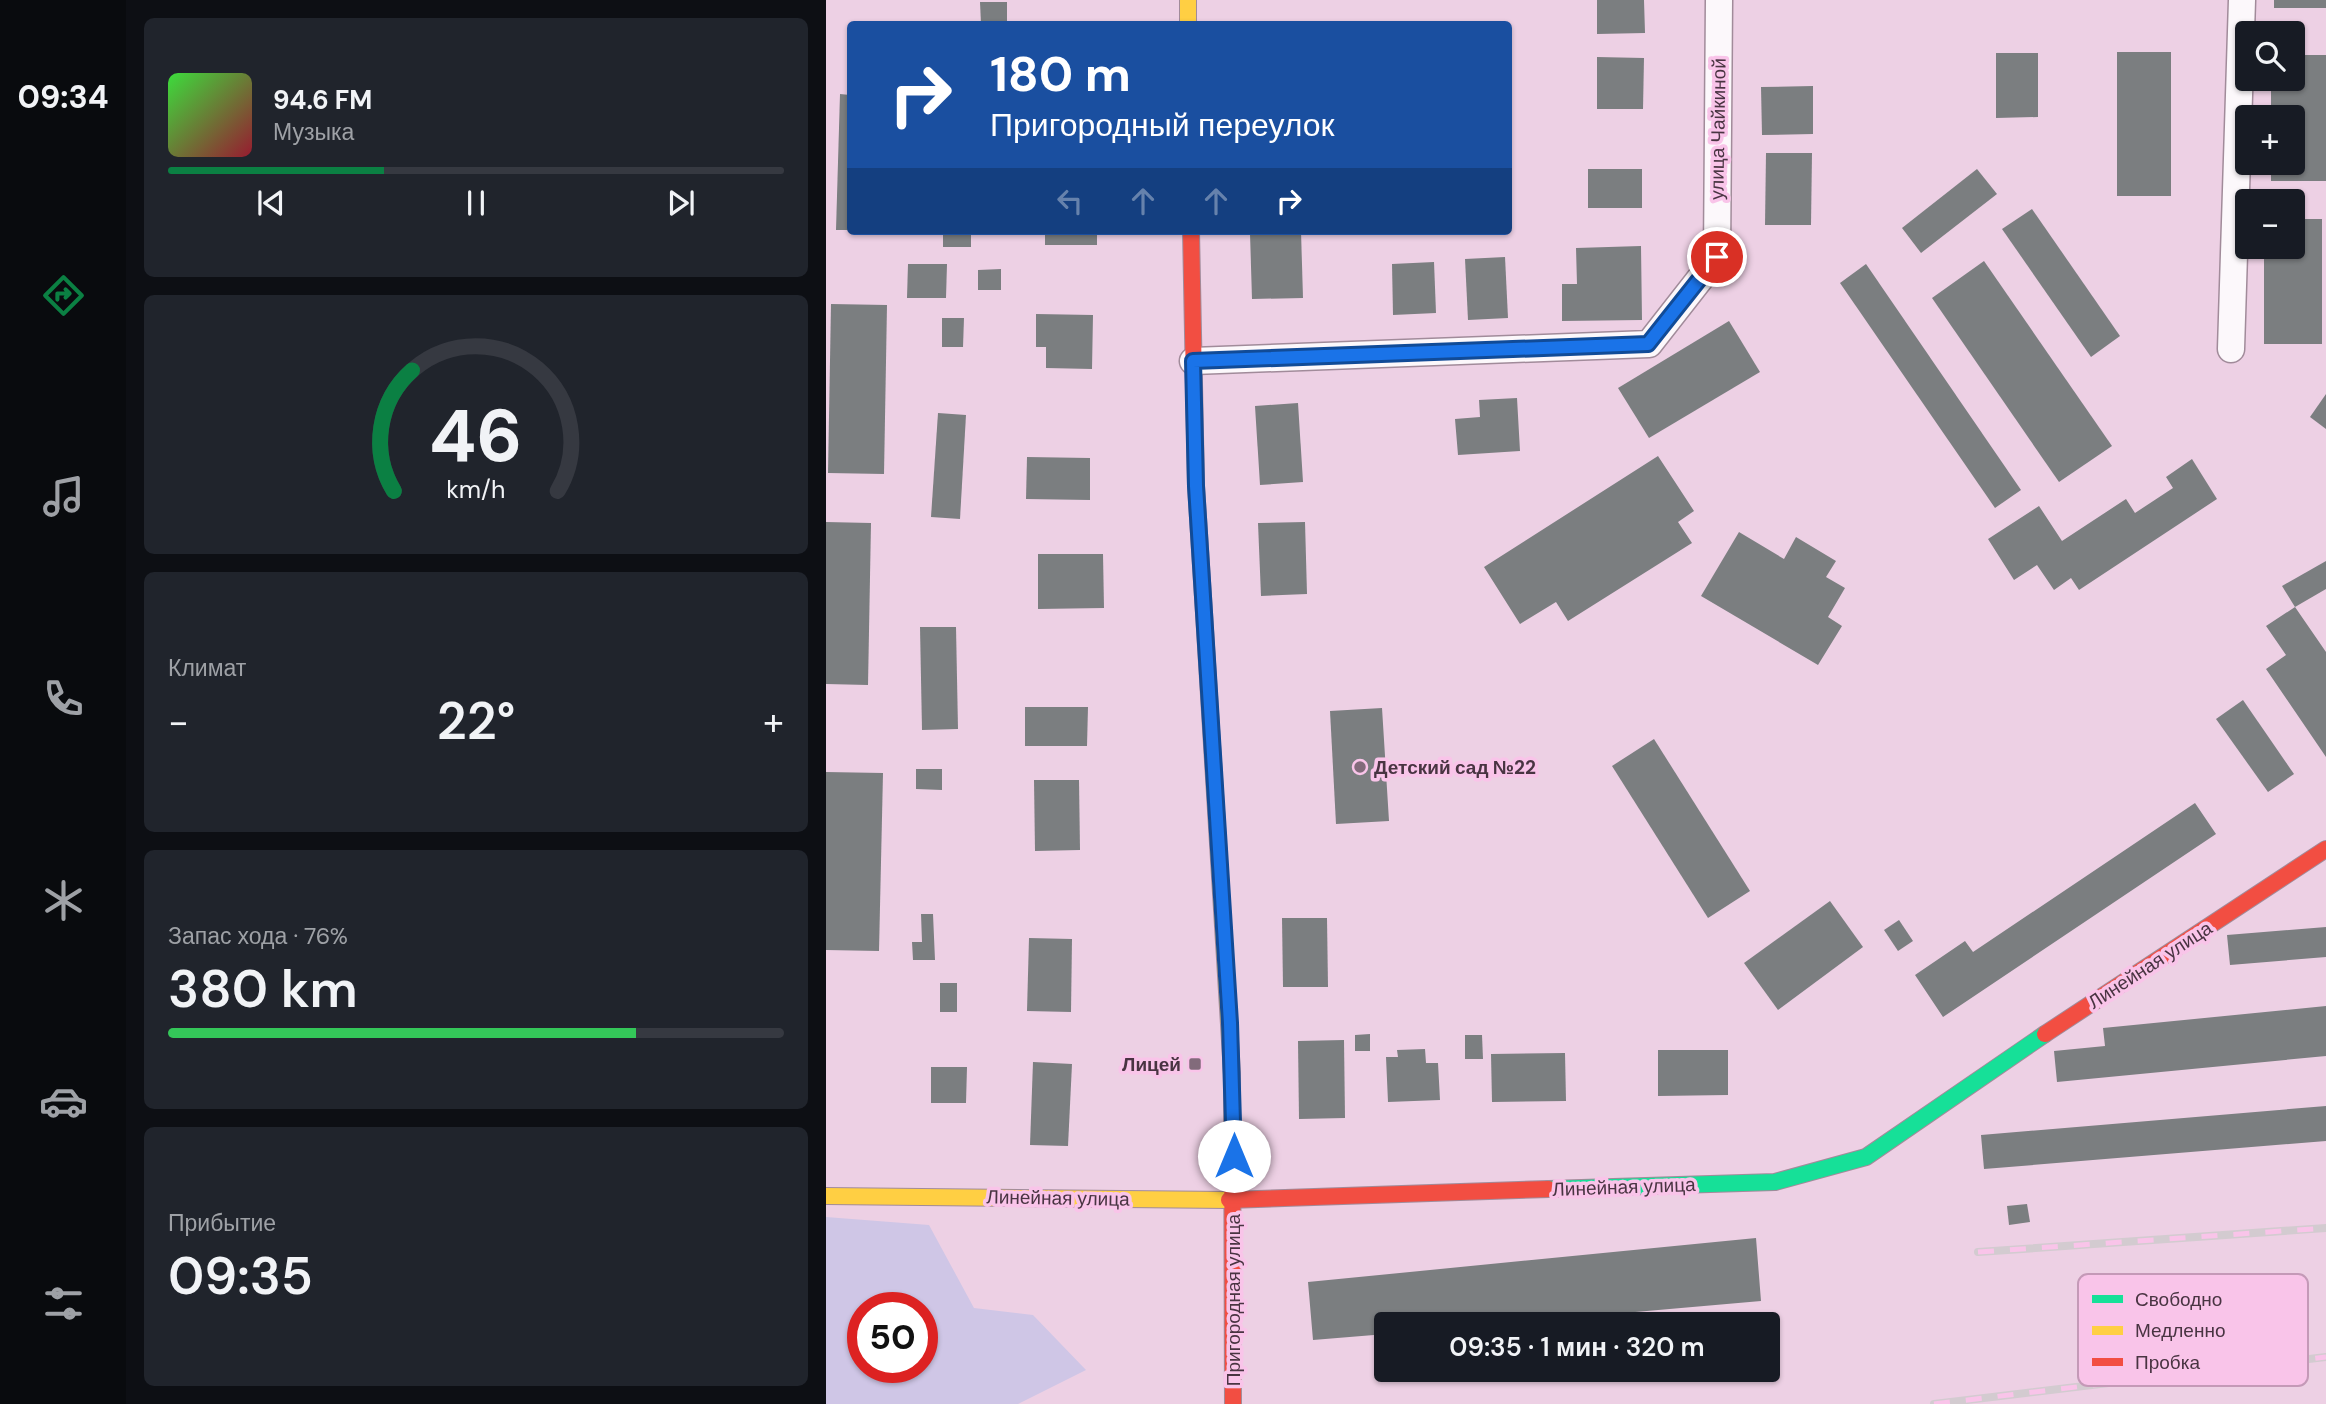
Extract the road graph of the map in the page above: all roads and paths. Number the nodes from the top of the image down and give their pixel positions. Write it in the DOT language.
graph roads {
  1 [pos="1188,0"];
  2 [pos="1719,0"];
  3 [pos="2242,0"];
  4 [pos="1188,21"];
  5 [pos="1191,235"];
  6 [pos="2231,349"];
  7 [pos="1193,361"];
  8 [pos="2326,849"];
  9 [pos="826,1196"];
  10 [pos="1233,1200"];
  11 [pos="1233,1404"];
  1 -- 4 [label="street"];
  2 -- 7 [label="street, улица Чайкиной"];
  3 -- 6 [label="street"];
  5 -- 7 [label="street, Пригородная улица"];
  7 -- 10 [label="street, Пригородная улица"];
  8 -- 10 [label="street, Линейная улица"];
  9 -- 10 [label="street, Линейная улица"];
  10 -- 11 [label="street, Пригородная улица"];
}
